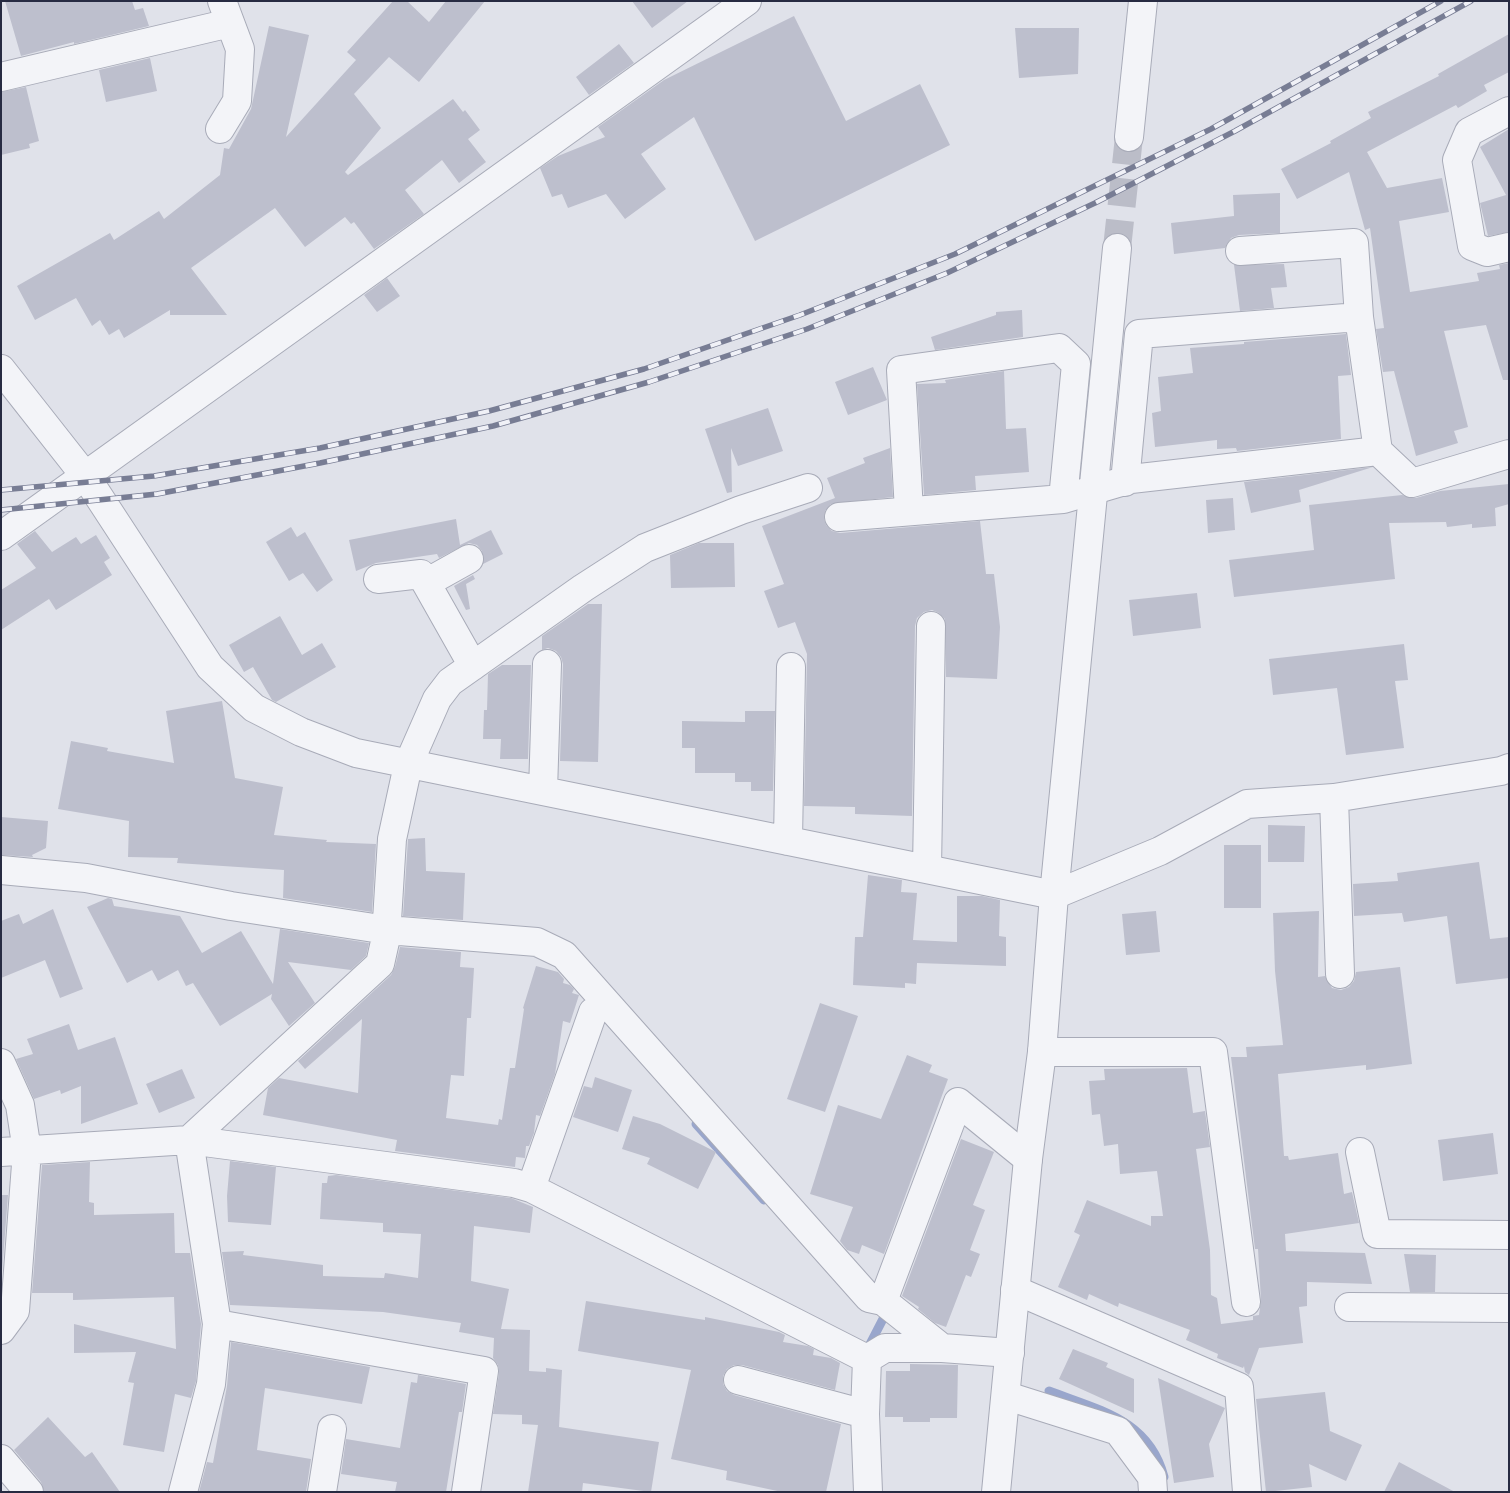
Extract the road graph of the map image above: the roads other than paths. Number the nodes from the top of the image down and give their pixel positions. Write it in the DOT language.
graph roads {
  1 [pos="747,1"];
  2 [pos="1143,1"];
  3 [pos="226,12"];
  4 [pos="1,77"];
  5 [pos="1509,111"];
  6 [pos="220,129"];
  7 [pos="1129,137"];
  8 [pos="1509,247"];
  9 [pos="1117,248"];
  10 [pos="1240,250"];
  11 [pos="1359,317"];
  12 [pos="1,369"];
  13 [pos="1378,451"];
  14 [pos="1509,454"];
  15 [pos="86,476"];
  16 [pos="1125,482"];
  17 [pos="808,488"];
  18 [pos="1093,490"];
  19 [pos="1063,499"];
  20 [pos="909,511"];
  21 [pos="839,517"];
  22 [pos="1,536"];
  23 [pos="469,559"];
  24 [pos="378,578"];
  25 [pos="426,583"];
  26 [pos="931,626"];
  27 [pos="547,664"];
  28 [pos="473,666"];
  29 [pos="791,667"];
  30 [pos="408,765"];
  31 [pos="1509,768"];
  32 [pos="543,791"];
  33 [pos="1334,798"];
  34 [pos="788,841"];
  35 [pos="927,869"];
  36 [pos="1,870"];
  37 [pos="1054,895"];
  38 [pos="386,937"];
  39 [pos="1340,974"];
  40 [pos="593,1012"];
  41 [pos="1042,1052"];
  42 [pos="1,1063"];
  43 [pos="189,1140"];
  44 [pos="14,1152"];
  45 [pos="1360,1152"];
  46 [pos="1028,1159"];
  47 [pos="531,1188"];
  48 [pos="1509,1236"];
  49 [pos="10,1261"];
  50 [pos="1015,1290"];
  51 [pos="883,1301"];
  52 [pos="1246,1302"];
  53 [pos="1348,1306"];
  54 [pos="1509,1308"];
  55 [pos="217,1324"];
  56 [pos="1,1330"];
  57 [pos="942,1348"];
  58 [pos="1010,1352"];
  59 [pos="867,1359"];
  60 [pos="738,1380"];
  61 [pos="1006,1396"];
  62 [pos="857,1413"];
  63 [pos="332,1429"];
  64 [pos="1,1459"];
  65 [pos="29,1492"];
  66 [pos="182,1492"];
  67 [pos="322,1492"];
  68 [pos="466,1492"];
  69 [pos="868,1492"];
  70 [pos="996,1492"];
  71 [pos="1153,1492"];
  72 [pos="1248,1492"];
  1 -- 15 [label="street"];
  2 -- 7 [label="street"];
  3 -- 4 [label="street"];
  3 -- 6 [label="street"];
  5 -- 8 [label="street"];
  9 -- 18 [label="street"];
  10 -- 11 [label="street"];
  11 -- 13 [label="street"];
  11 -- 16 [label="street"];
  12 -- 15 [label="street"];
  13 -- 14 [label="street"];
  13 -- 16 [label="street"];
  15 -- 22 [label="street"];
  15 -- 30 [label="street"];
  16 -- 18 [label="street"];
  17 -- 28 [label="street"];
  18 -- 19 [label="street"];
  18 -- 37 [label="street"];
  19 -- 20 [label="street"];
  19 -- 20 [label="street"];
  20 -- 21 [label="street"];
  23 -- 25 [label="street"];
  24 -- 25 [label="street"];
  25 -- 28 [label="street"];
  26 -- 35 [label="street"];
  27 -- 32 [label="street"];
  28 -- 30 [label="street"];
  29 -- 34 [label="street"];
  30 -- 32 [label="street"];
  30 -- 38 [label="street"];
  31 -- 33 [label="street"];
  32 -- 34 [label="street"];
  33 -- 37 [label="street"];
  33 -- 39 [label="street"];
  34 -- 35 [label="street"];
  35 -- 37 [label="street"];
  36 -- 38 [label="street"];
  37 -- 41 [label="street"];
  38 -- 43 [label="street"];
  38 -- 51 [label="street"];
  40 -- 47 [label="street"];
  41 -- 46 [label="street"];
  41 -- 52 [label="street"];
  42 -- 44 [label="street"];
  43 -- 44 [label="street"];
  43 -- 47 [label="street"];
  43 -- 55 [label="street"];
  44 -- 49 [label="street"];
  45 -- 48 [label="street"];
  46 -- 50 [label="street"];
  46 -- 51 [label="street"];
  47 -- 59 [label="street"];
  49 -- 56 [label="street"];
  50 -- 58 [label="street"];
  50 -- 72 [label="street"];
  51 -- 57 [label="street"];
  53 -- 54 [label="street"];
  55 -- 66 [label="street"];
  55 -- 68 [label="street"];
  57 -- 58 [label="street"];
  57 -- 59 [label="street"];
  58 -- 61 [label="street"];
  59 -- 62 [label="street"];
  60 -- 62 [label="street"];
  61 -- 70 [label="street"];
  61 -- 71 [label="street"];
  62 -- 69 [label="street"];
  63 -- 67 [label="street"];
  64 -- 65 [label="street"];
}
